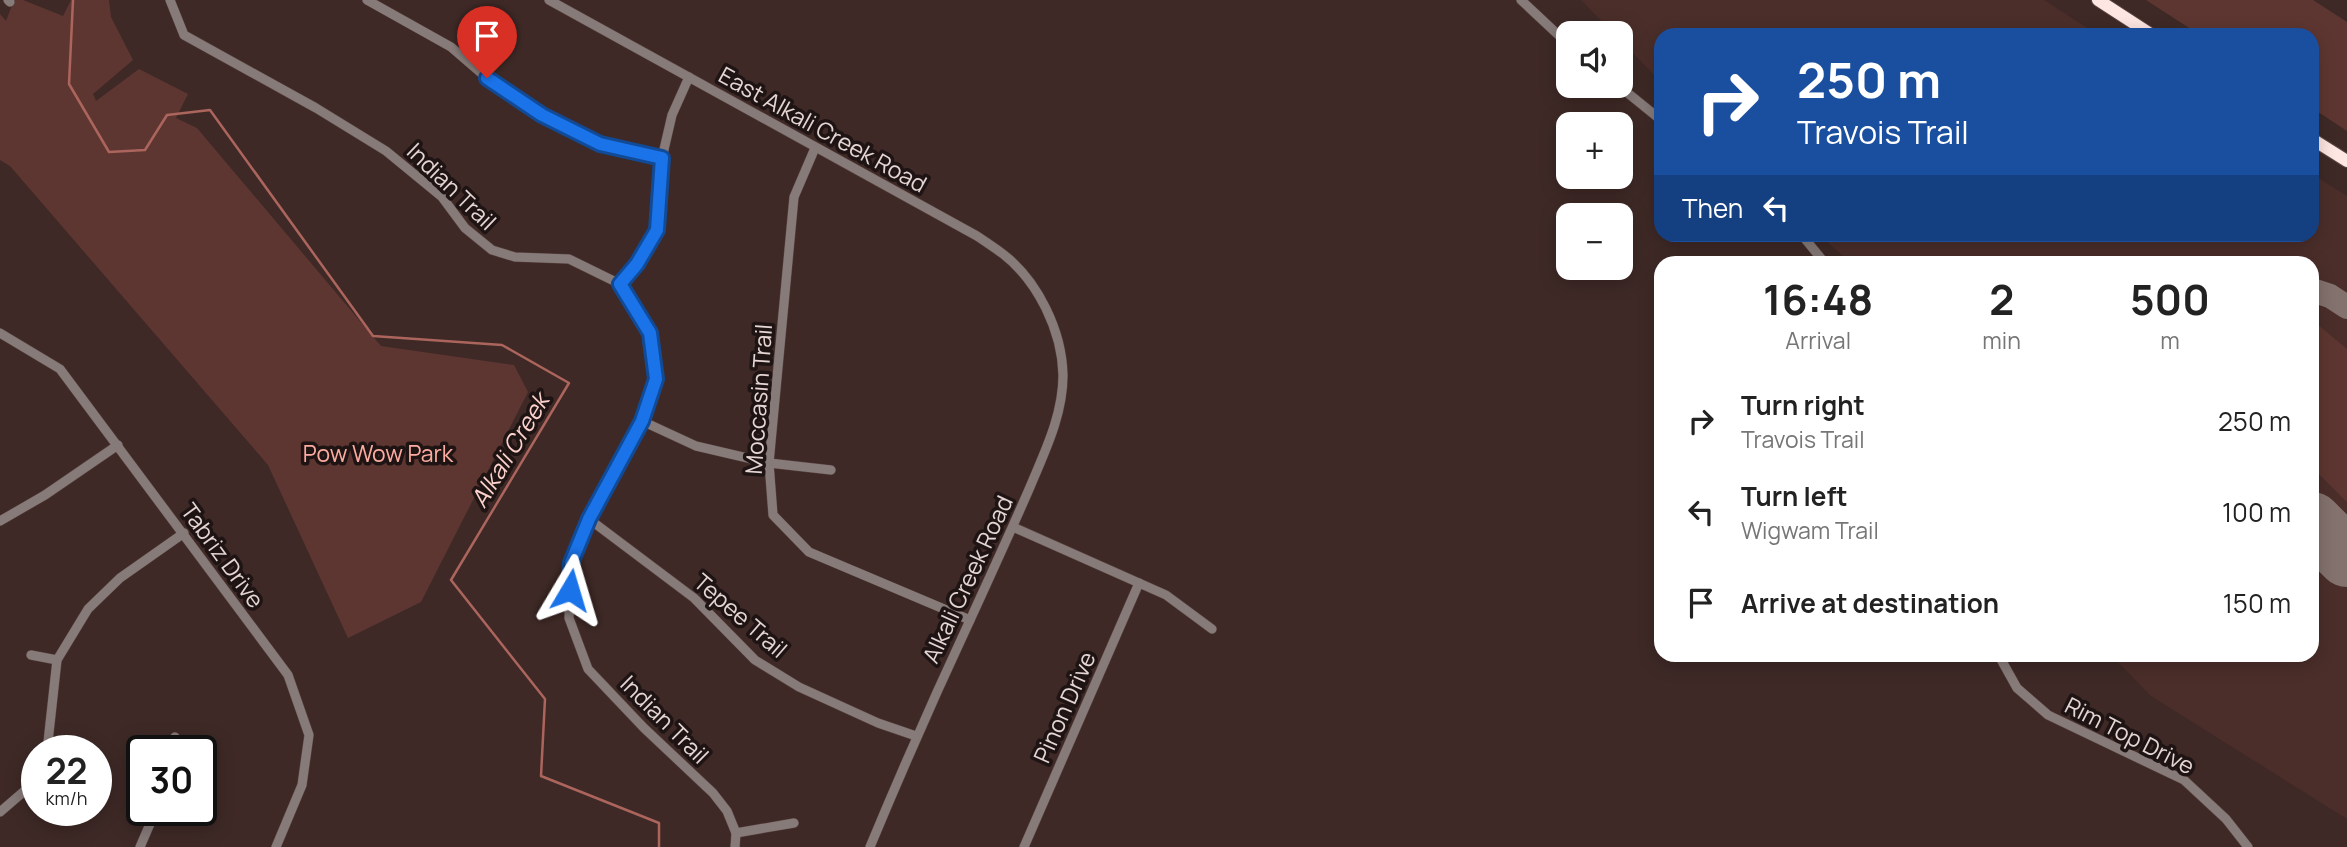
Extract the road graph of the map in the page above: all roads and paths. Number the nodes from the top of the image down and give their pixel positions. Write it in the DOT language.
graph roads {
  1 [pos="170,0"];
  2 [pos="368,0"];
  3 [pos="550,0"];
  4 [pos="1521,0"];
  5 [pos="2098,0"];
  6 [pos="2141,28"];
  7 [pos="1556,33"];
  8 [pos="689,77"];
  9 [pos="1633,97"];
  10 [pos="1654,114"];
  11 [pos="2319,143"];
  12 [pos="815,148"];
  13 [pos="662,158"];
  14 [pos="2347,161"];
  15 [pos="1808,242"];
  16 [pos="1819,256"];
  17 [pos="620,284"];
  18 [pos="1051,320"];
  19 [pos="0,333"];
  20 [pos="642,421"];
  21 [pos="118,445"];
  22 [pos="769,463"];
  23 [pos="831,470"];
  24 [pos="589,519"];
  25 [pos="0,521"];
  26 [pos="1013,527"];
  27 [pos="184,533"];
  28 [pos="1139,583"];
  29 [pos="970,620"];
  30 [pos="1212,629"];
  31 [pos="31,655"];
  32 [pos="58,660"];
  33 [pos="2002,662"];
  34 [pos="49,735"];
  35 [pos="916,736"];
  36 [pos="21,794"];
  37 [pos="0,812"];
  38 [pos="794,823"];
  39 [pos="149,826"];
  40 [pos="736,833"];
  41 [pos="139,847"];
  42 [pos="276,847"];
  43 [pos="735,847"];
  44 [pos="870,847"];
  45 [pos="1024,847"];
  46 [pos="2248,847"];
  1 -- 17 [label="street, Indian Trail"];
  2 -- 13 [label="street"];
  3 -- 8 [label="street, East Alkali Creek Road"];
  4 -- 7 [label="street"];
  5 -- 6 [label="highway"];
  8 -- 12 [label="street, East Alkali Creek Road"];
  8 -- 13 [label="street"];
  9 -- 10 [label="street"];
  11 -- 14 [label="highway"];
  12 -- 18 [label="street, East Alkali Creek Road"];
  12 -- 22 [label="street, Moccasin Trail"];
  13 -- 17 [label="street"];
  15 -- 16 [label="street"];
  17 -- 20 [label="street, Indian Trail"];
  18 -- 26 [label="street, Alkali Creek Road"];
  19 -- 21 [label="street, Tabriz Drive"];
  20 -- 22 [label="street"];
  20 -- 24 [label="street, Indian Trail"];
  21 -- 25 [label="street"];
  21 -- 27 [label="street, Tabriz Drive"];
  22 -- 23 [label="street"];
  22 -- 29 [label="street, Moccasin Trail"];
  24 -- 35 [label="street, Tepee Trail"];
  24 -- 40 [label="street, Indian Trail"];
  26 -- 28 [label="street"];
  26 -- 29 [label="street, Alkali Creek Road"];
  27 -- 32 [label="street"];
  27 -- 42 [label="street, Tabriz Drive"];
  28 -- 30 [label="street"];
  28 -- 45 [label="street, Pinon Drive"];
  29 -- 35 [label="street, Alkali Creek Road"];
  31 -- 32 [label="street"];
  32 -- 34 [label="street"];
  33 -- 46 [label="street, Rim Top Drive"];
  35 -- 44 [label="street, Alkali Creek Road"];
  36 -- 37 [label="street"];
  38 -- 40 [label="street"];
  39 -- 41 [label="street"];
  40 -- 43 [label="street"];
}
